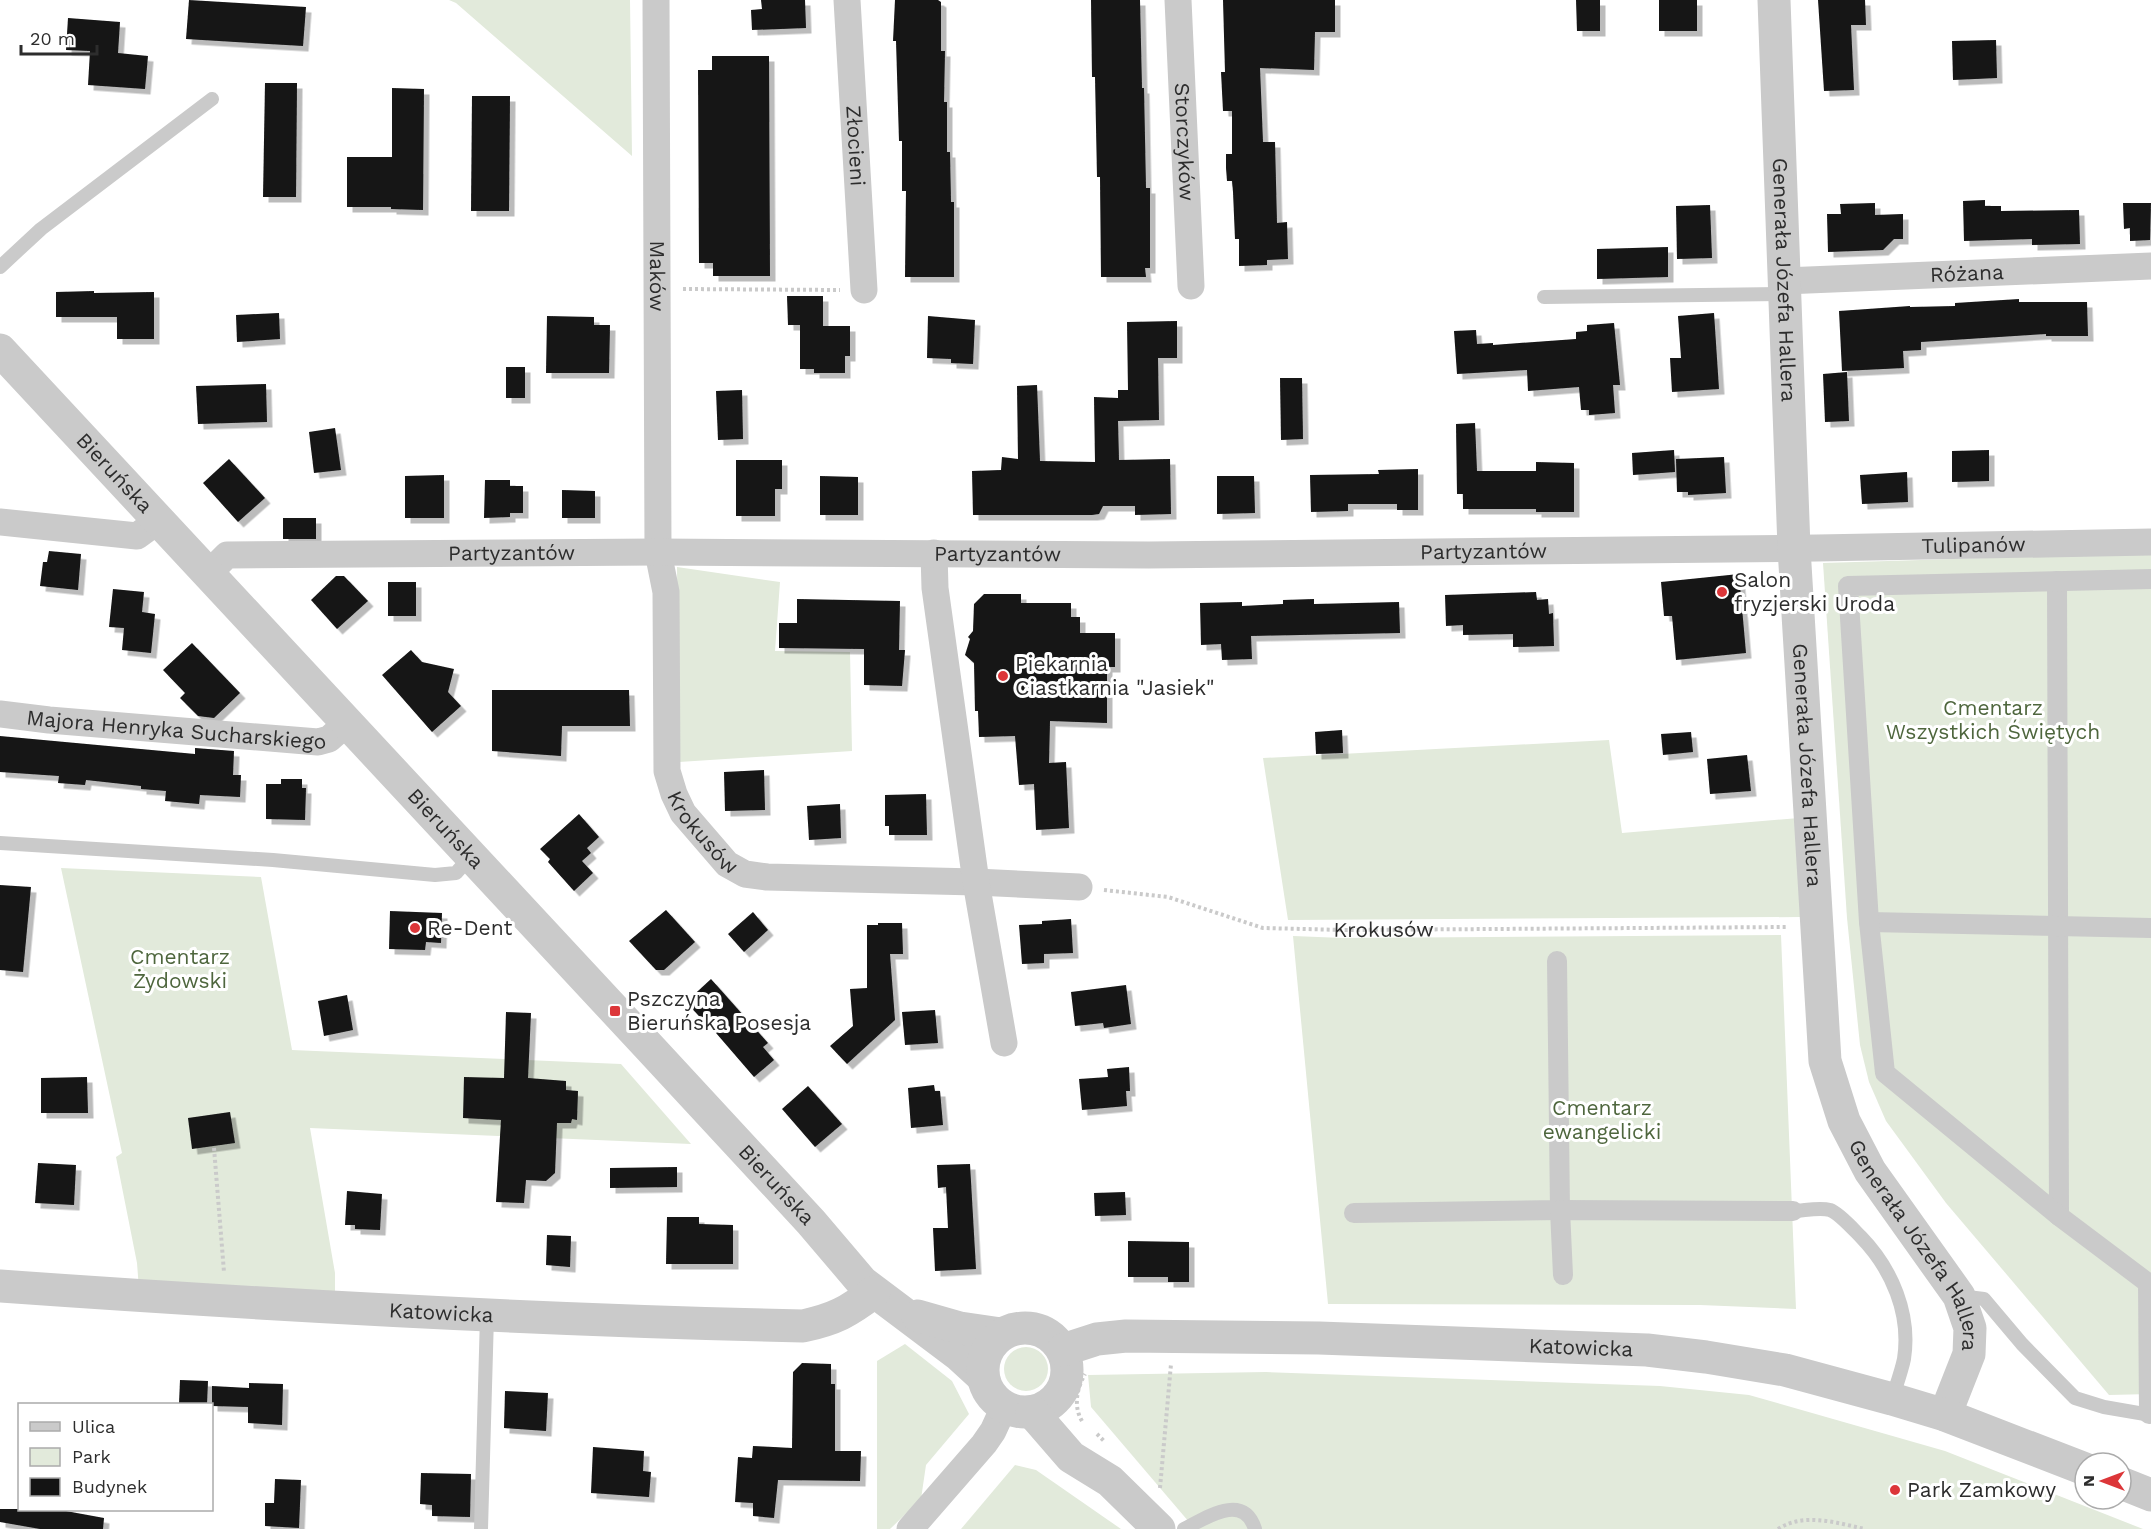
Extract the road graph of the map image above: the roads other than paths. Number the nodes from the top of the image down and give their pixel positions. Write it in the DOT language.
graph roads {
  1 [pos="656,0"];
  2 [pos="847,0"];
  3 [pos="1178,0"];
  4 [pos="1774,0"];
  5 [pos="212,99"];
  6 [pos="0,267"];
  7 [pos="2151,267"];
  8 [pos="1191,286"];
  9 [pos="1784,287"];
  10 [pos="864,290"];
  11 [pos="1544,297"];
  12 [pos="0,350"];
  13 [pos="159,520"];
  14 [pos="0,522"];
  15 [pos="2151,542"];
  16 [pos="1794,548"];
  17 [pos="658,552"];
  18 [pos="934,553"];
  19 [pos="209,573"];
  20 [pos="2151,579"];
  21 [pos="2057,581"];
  22 [pos="0,714"];
  23 [pos="347,723"];
  24 [pos="0,843"];
  25 [pos="471,855"];
  26 [pos="976,882"];
  27 [pos="1079,887"];
  28 [pos="1869,922"];
  29 [pos="2058,927"];
  30 [pos="2151,928"];
  31 [pos="1557,961"];
  32 [pos="1004,1043"];
  33 [pos="1560,1210"];
  34 [pos="1792,1211"];
  35 [pos="1354,1213"];
  36 [pos="2059,1216"];
  37 [pos="1563,1275"];
  38 [pos="2149,1283"];
  39 [pos="0,1286"];
  40 [pos="1959,1296"];
  41 [pos="884,1300"];
  42 [pos="487,1316"];
  43 [pos="1002,1334"];
  44 [pos="1063,1350"];
  45 [pos="983,1377"];
  46 [pos="1892,1399"];
  47 [pos="1031,1406"];
  48 [pos="1945,1415"];
  49 [pos="2150,1415"];
  50 [pos="2073,1464"];
  51 [pos="481,1529"];
  52 [pos="910,1529"];
  53 [pos="1159,1529"];
  54 [pos="1184,1529"];
  55 [pos="1255,1529"];
  1 -- 17 [label="street, Maków"];
  2 -- 10 [label="street, Złocieni"];
  3 -- 8 [label="street, Storczyków"];
  4 -- 9 [label="street, Generała Józefa Hallera"];
  5 -- 6 [label="lane"];
  7 -- 9 [label="street, Różana"];
  9 -- 11 [label="lane"];
  9 -- 16 [label="street, Generała Józefa Hallera"];
  12 -- 13 [label="street, Bieruńska"];
  13 -- 14 [label="street"];
  13 -- 19 [label="street, Bieruńska"];
  15 -- 16 [label="street, Tulipanów"];
  16 -- 18 [label="street, Partyzantów"];
  16 -- 40 [label="street, Generała Józefa Hallera"];
  17 -- 18 [label="street, Partyzantów"];
  17 -- 19 [label="street, Partyzantów"];
  17 -- 26 [label="street, Krokusów"];
  18 -- 26 [label="street"];
  19 -- 23 [label="street, Bieruńska"];
  20 -- 21 [label="street"];
  21 -- 28 [label="street"];
  21 -- 29 [label="street"];
  22 -- 23 [label="street, Majora Henryka Sucharskiego"];
  23 -- 25 [label="street, Bieruńska"];
  24 -- 25 [label="lane"];
  25 -- 41 [label="street, Bieruńska"];
  26 -- 27 [label="street, Krokusów"];
  26 -- 32 [label="street"];
  28 -- 29 [label="street"];
  28 -- 36 [label="street"];
  29 -- 30 [label="street"];
  29 -- 36 [label="street"];
  31 -- 33 [label="street"];
  33 -- 34 [label="street"];
  33 -- 35 [label="street"];
  33 -- 37 [label="street"];
  34 -- 46 [label="lane"];
  36 -- 38 [label="street"];
  38 -- 49 [label="street"];
  39 -- 42 [label="street, Katowicka"];
  40 -- 48 [label="street, Generała Józefa Hallera"];
  40 -- 49 [label="lane"];
  41 -- 42 [label="street, Katowicka"];
  41 -- 43 [label="street, Bieruńska"];
  41 -- 45 [label="street, Bieruńska"];
  42 -- 51 [label="lane"];
  43 -- 44 [label="street"];
  43 -- 45 [label="street"];
  44 -- 46 [label="street, Katowicka"];
  44 -- 47 [label="street"];
  45 -- 47 [label="street"];
  46 -- 48 [label="street, Katowicka"];
  47 -- 52 [label="street"];
  47 -- 53 [label="street"];
  48 -- 50 [label="street, Katowicka"];
  54 -- 55 [label="lane"];
}
